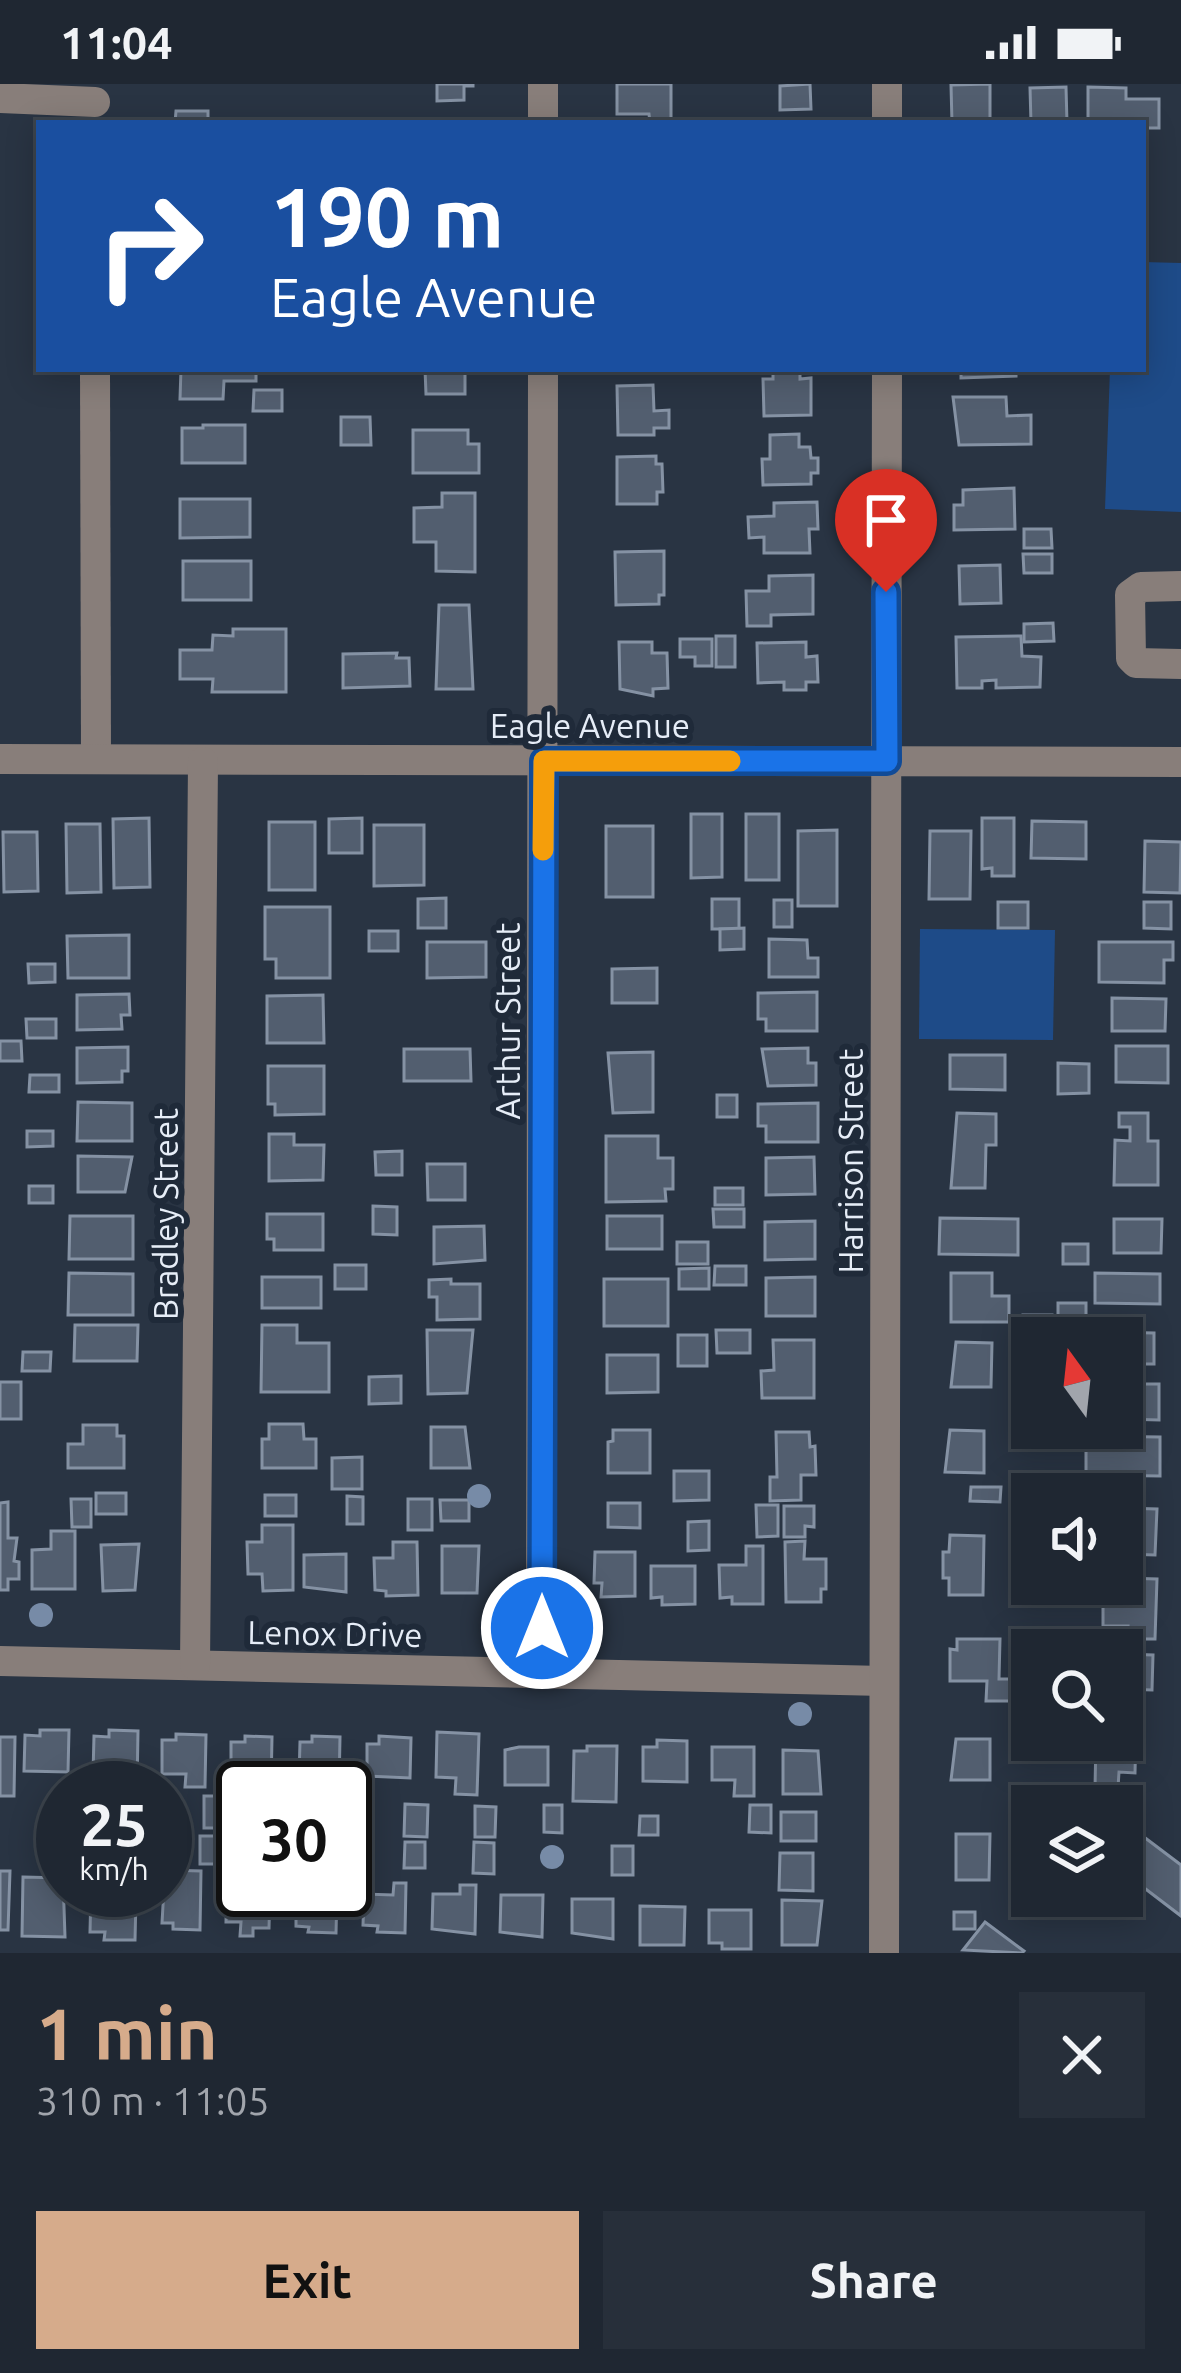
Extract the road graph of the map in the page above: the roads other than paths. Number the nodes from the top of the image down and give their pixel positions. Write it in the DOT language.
graph roads {
  1 [pos="543,84"];
  2 [pos="886,84"];
  3 [pos="0,98"];
  4 [pos="95,103"];
  5 [pos="543,120"];
  6 [pos="886,120"];
  7 [pos="95,372"];
  8 [pos="543,372"];
  9 [pos="886,372"];
  10 [pos="1181,586"];
  11 [pos="1181,664"];
  12 [pos="0,759"];
  13 [pos="96,759"];
  14 [pos="544,761"];
  15 [pos="887,761"];
  16 [pos="203,762"];
  17 [pos="1181,762"];
  18 [pos="0,1661"];
  19 [pos="195,1666"];
  20 [pos="541,1673"];
  21 [pos="884,1681"];
  22 [pos="884,1953"];
  1 -- 5 [label="street"];
  2 -- 6 [label="street"];
  3 -- 4 [label="street"];
  7 -- 13 [label="street"];
  8 -- 14 [label="street, Arthur Street"];
  9 -- 15 [label="street, Harrison Street"];
  10 -- 11 [label="street"];
  12 -- 13 [label="street, Eagle Avenue"];
  13 -- 16 [label="street, Eagle Avenue"];
  14 -- 15 [label="street, Eagle Avenue"];
  14 -- 16 [label="street, Eagle Avenue"];
  14 -- 20 [label="street, Arthur Street"];
  15 -- 17 [label="street, Eagle Avenue"];
  15 -- 21 [label="street, Harrison Street"];
  16 -- 19 [label="street, Bradley Street"];
  18 -- 19 [label="street, Lenox Drive"];
  19 -- 20 [label="street, Lenox Drive"];
  20 -- 21 [label="street, Lenox Drive"];
  21 -- 22 [label="street, Harrison Street"];
}
